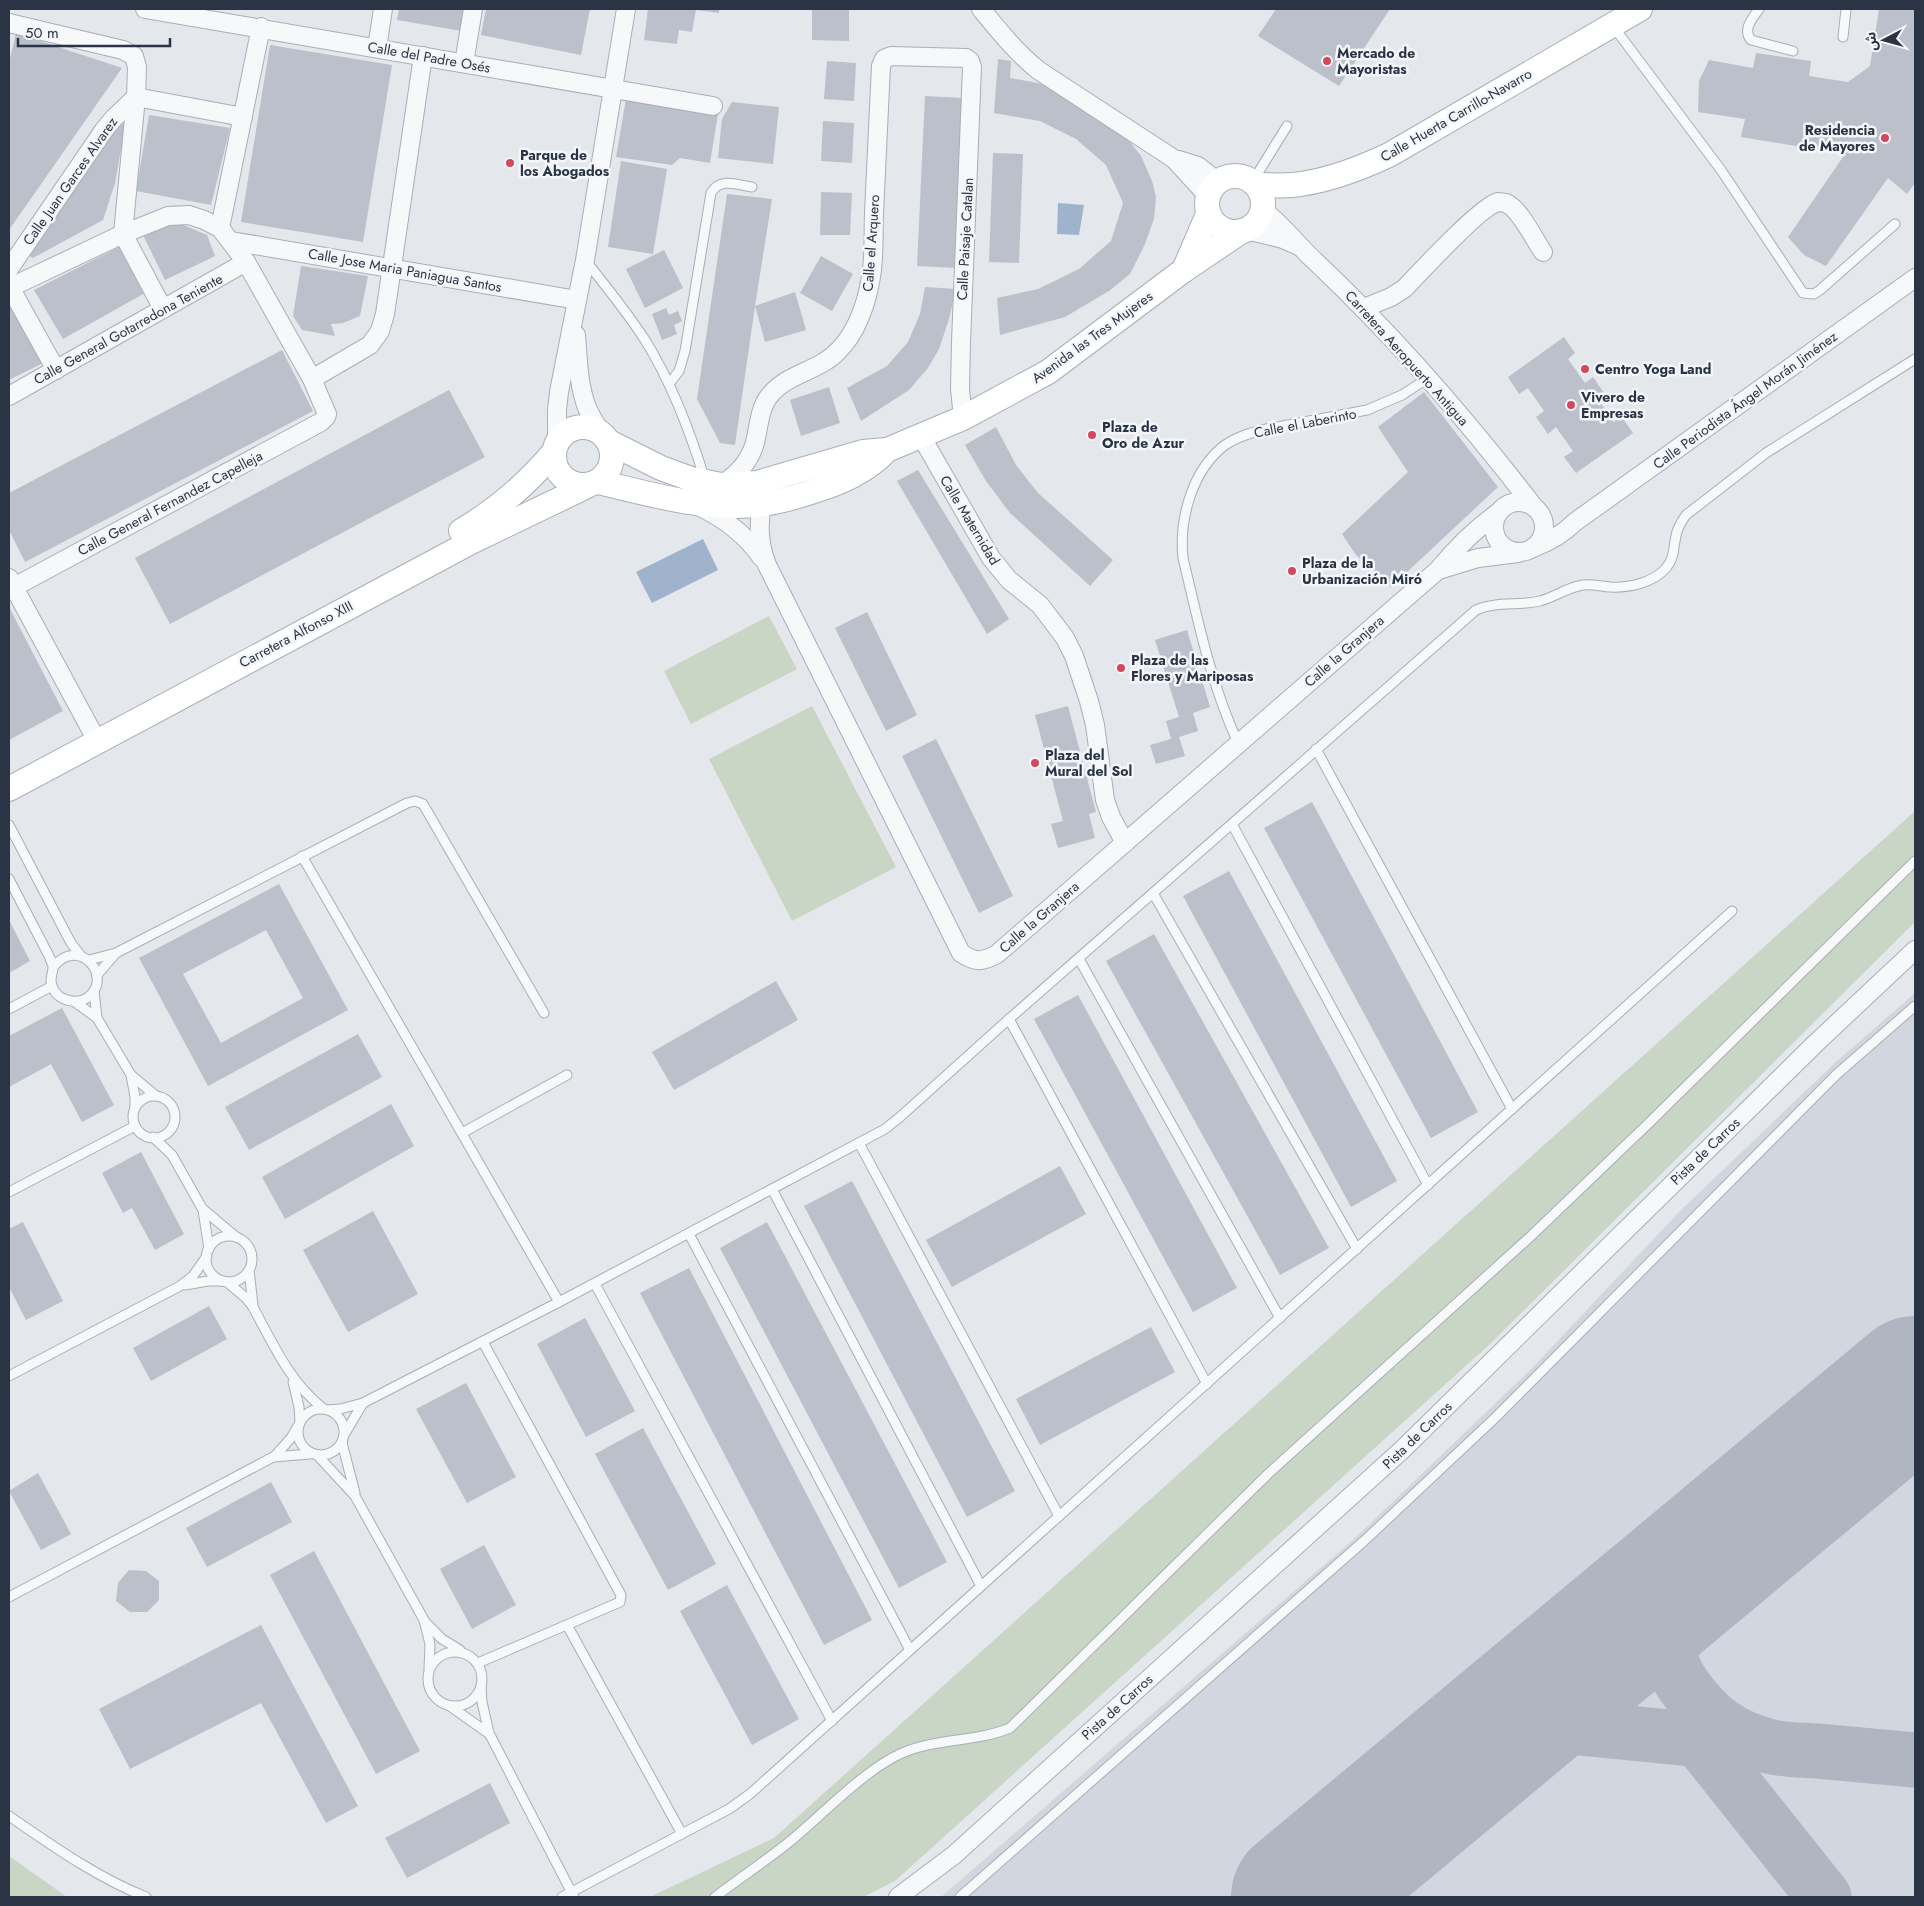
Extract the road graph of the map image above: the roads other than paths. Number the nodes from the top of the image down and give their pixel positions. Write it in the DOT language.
graph roads {
  1 [pos="145,9"];
  2 [pos="383,9"];
  3 [pos="473,9"];
  4 [pos="626,9"];
  5 [pos="1640,9"];
  6 [pos="1759,9"];
  7 [pos="1846,9"];
  8 [pos="988,11"];
  9 [pos="9,23"];
  10 [pos="1611,24"];
  11 [pos="261,27"];
  12 [pos="1843,37"];
  13 [pos="377,48"];
  14 [pos="1793,51"];
  15 [pos="423,56"];
  16 [pos="884,59"];
  17 [pos="464,63"];
  18 [pos="613,89"];
  19 [pos="136,97"];
  20 [pos="713,106"];
  21 [pos="242,117"];
  22 [pos="1287,126"];
  23 [pos="752,187"];
  24 [pos="1259,195"];
  25 [pos="1211,197"];
  26 [pos="1895,224"];
  27 [pos="1244,231"];
  28 [pos="123,234"];
  29 [pos="226,234"];
  30 [pos="1299,247"];
  31 [pos="1543,252"];
  32 [pos="585,260"];
  33 [pos="246,262"];
  34 [pos="392,268"];
  35 [pos="9,269"];
  36 [pos="1184,270"];
  37 [pos="1915,278"];
  38 [pos="9,287"];
  39 [pos="576,307"];
  40 [pos="1364,308"];
  41 [pos="163,309"];
  42 [pos="1915,359"];
  43 [pos="56,370"];
  44 [pos="1428,378"];
  45 [pos="312,379"];
  46 [pos="670,384"];
  47 [pos="9,396"];
  48 [pos="963,418"];
  49 [pos="921,436"];
  50 [pos="605,437"];
  51 [pos="556,447"];
  52 [pos="887,450"];
  53 [pos="1510,475"];
  54 [pos="593,484"];
  55 [pos="713,484"];
  56 [pos="691,503"];
  57 [pos="762,504"];
  58 [pos="1502,509"];
  59 [pos="1539,513"];
  60 [pos="1575,522"];
  61 [pos="1528,550"];
  62 [pos="767,565"];
  63 [pos="1438,570"];
  64 [pos="11,583"];
  65 [pos="94,736"];
  66 [pos="1238,743"];
  67 [pos="1316,750"];
  68 [pos="9,773"];
  69 [pos="9,789"];
  70 [pos="1232,824"];
  71 [pos="9,825"];
  72 [pos="1125,843"];
  73 [pos="302,856"];
  74 [pos="1915,861"];
  75 [pos="9,879"];
  76 [pos="1153,893"];
  77 [pos="1732,911"];
  78 [pos="1915,950"];
  79 [pos="116,953"];
  80 [pos="85,958"];
  81 [pos="1078,958"];
  82 [pos="53,967"];
  83 [pos="97,975"];
  84 [pos="52,986"];
  85 [pos="94,991"];
  86 [pos="75,1002"];
  87 [pos="1915,1006"];
  88 [pos="9,1009"];
  89 [pos="544,1013"];
  90 [pos="97,1018"];
  91 [pos="1009,1019"];
  92 [pos="131,1075"];
  93 [pos="567,1075"];
  94 [pos="156,1096"];
  95 [pos="135,1108"];
  96 [pos="1512,1109"];
  97 [pos="135,1126"];
  98 [pos="170,1131"];
  99 [pos="462,1133"];
  100 [pos="153,1137"];
  101 [pos="859,1143"];
  102 [pos="172,1155"];
  103 [pos="1428,1185"];
  104 [pos="772,1189"];
  105 [pos="9,1192"];
  106 [pos="203,1210"];
  107 [pos="689,1234"];
  108 [pos="236,1238"];
  109 [pos="1357,1249"];
  110 [pos="208,1252"];
  111 [pos="249,1270"];
  112 [pos="225,1281"];
  113 [pos="595,1284"];
  114 [pos="180,1286"];
  115 [pos="559,1302"];
  116 [pos="253,1308"];
  117 [pos="1280,1318"];
  118 [pos="483,1342"];
  119 [pos="9,1376"];
  120 [pos="292,1377"];
  121 [pos="1207,1384"];
  122 [pos="363,1403"];
  123 [pos="326,1410"];
  124 [pos="299,1424"];
  125 [pos="343,1439"];
  126 [pos="314,1455"];
  127 [pos="273,1457"];
  128 [pos="356,1496"];
  129 [pos="1060,1516"];
  130 [pos="981,1586"];
  131 [pos="9,1597"];
  132 [pos="424,1620"];
  133 [pos="566,1625"];
  134 [pos="910,1650"];
  135 [pos="465,1653"];
  136 [pos="478,1663"];
  137 [pos="429,1669"];
  138 [pos="481,1686"];
  139 [pos="450,1706"];
  140 [pos="832,1721"];
  141 [pos="489,1733"];
  142 [pos="9,1816"];
  143 [pos="682,1834"];
  144 [pos="573,1895"];
  145 [pos="146,1897"];
  146 [pos="562,1897"];
  147 [pos="715,1897"];
  148 [pos="898,1897"];
  149 [pos="960,1897"];
  1 -- 11 [label="street, Calle del Padre Osés"];
  2 -- 13 [label="street"];
  3 -- 17 [label="street"];
  4 -- 18 [label="street"];
  5 -- 10 [label="street, Calle Huerta Carrillo-Navarro"];
  6 -- 14 [label="lane"];
  7 -- 12 [label="lane"];
  8 -- 25 [label="street"];
  9 -- 19 [label="street"];
  10 -- 24 [label="street, Calle Huerta Carrillo-Navarro"];
  10 -- 26 [label="lane"];
  11 -- 13 [label="street, Calle del Padre Osés"];
  11 -- 21 [label="street"];
  13 -- 15 [label="street, Calle del Padre Osés"];
  15 -- 17 [label="street, Calle del Padre Osés"];
  15 -- 34 [label="street"];
  16 -- 48 [label="street, Calle Paisaje Catalan"];
  16 -- 55 [label="street, Calle el Arquero"];
  17 -- 18 [label="street, Calle del Padre Osés"];
  18 -- 20 [label="street, Calle del Padre Osés"];
  18 -- 32 [label="street"];
  19 -- 21 [label="street"];
  19 -- 28 [label="street"];
  19 -- 35 [label="street, Calle Juan Garces Alvarez"];
  21 -- 29 [label="street"];
  22 -- 24 [label="lane"];
  23 -- 46 [label="lane"];
  24 -- 25 [label="street"];
  24 -- 27 [label="street"];
  24 -- 30 [label="street, Carretera Aeropuerto Antigua"];
  25 -- 27 [label="street"];
  25 -- 36 [label="street, Avenida las Tres Mujeres"];
  27 -- 30 [label="street, Carretera Aeropuerto Antigua"];
  27 -- 36 [label="street, Avenida las Tres Mujeres"];
  28 -- 29 [label="street"];
  28 -- 38 [label="street"];
  28 -- 41 [label="street"];
  29 -- 33 [label="street"];
  29 -- 34 [label="street, Calle Jose Maria Paniagua Santos"];
  30 -- 40 [label="street, Carretera Aeropuerto Antigua"];
  31 -- 40 [label="street"];
  32 -- 39 [label="street"];
  32 -- 46 [label="lane"];
  33 -- 41 [label="street, Calle General Gotarredona Teniente"];
  33 -- 45 [label="street"];
  34 -- 39 [label="street, Calle Jose Maria Paniagua Santos"];
  34 -- 45 [label="street"];
  36 -- 48 [label="street, Avenida las Tres Mujeres"];
  37 -- 60 [label="street, Calle Periodista Ángel Morán Jiménez"];
  38 -- 43 [label="street"];
  39 -- 50 [label="street"];
  39 -- 51 [label="street"];
  40 -- 44 [label="street, Carretera Aeropuerto Antigua"];
  41 -- 43 [label="street, Calle General Gotarredona Teniente"];
  42 -- 67 [label="lane"];
  43 -- 47 [label="street, Calle General Gotarredona Teniente"];
  44 -- 53 [label="street, Carretera Aeropuerto Antigua"];
  44 -- 66 [label="lane, Calle el Laberinto"];
  45 -- 64 [label="street, Calle General Fernandez Capelleja"];
  46 -- 55 [label="lane"];
  48 -- 49 [label="street, Avenida las Tres Mujeres"];
  49 -- 52 [label="street, Avenida las Tres Mujeres"];
  49 -- 72 [label="street, Calle Maternidad"];
  50 -- 51 [label="street"];
  50 -- 54 [label="street"];
  50 -- 55 [label="street, Avenida las Tres Mujeres"];
  51 -- 54 [label="street"];
  51 -- 65 [label="street, Carretera Alfonso XIII"];
  52 -- 55 [label="street, Avenida las Tres Mujeres"];
  52 -- 57 [label="street, Avenida las Tres Mujeres"];
  53 -- 58 [label="street"];
  53 -- 59 [label="street, Carretera Aeropuerto Antigua"];
  54 -- 56 [label="street, Avenida las Tres Mujeres"];
  54 -- 65 [label="street, Carretera Alfonso XIII"];
  56 -- 57 [label="street, Avenida las Tres Mujeres"];
  56 -- 62 [label="street, Calle la Granjera"];
  57 -- 62 [label="street, Calle la Granjera"];
  58 -- 59 [label="street"];
  58 -- 61 [label="street"];
  58 -- 63 [label="street, Calle la Granjera"];
  59 -- 60 [label="street"];
  59 -- 61 [label="street"];
  60 -- 61 [label="street, Calle Periodista Ángel Morán Jiménez"];
  61 -- 63 [label="street, Calle la Granjera"];
  62 -- 72 [label="street, Calle la Granjera"];
  63 -- 66 [label="street, Calle la Granjera"];
  64 -- 65 [label="street"];
  65 -- 68 [label="street, Carretera Alfonso XIII"];
  65 -- 69 [label="street, Carretera Alfonso XIII"];
  66 -- 72 [label="street, Calle la Granjera"];
  67 -- 70 [label="lane"];
  67 -- 96 [label="lane"];
  70 -- 76 [label="lane"];
  70 -- 103 [label="lane"];
  71 -- 80 [label="lane"];
  73 -- 79 [label="lane"];
  73 -- 89 [label="lane"];
  73 -- 99 [label="lane"];
  74 -- 147 [label="lane"];
  75 -- 82 [label="lane"];
  76 -- 81 [label="lane"];
  76 -- 109 [label="lane"];
  77 -- 96 [label="lane"];
  78 -- 148 [label="street, Pista de Carros"];
  79 -- 80 [label="lane"];
  79 -- 83 [label="lane"];
  80 -- 82 [label="lane"];
  80 -- 83 [label="lane"];
  81 -- 91 [label="lane"];
  81 -- 117 [label="lane"];
  82 -- 84 [label="lane"];
  83 -- 85 [label="lane"];
  84 -- 86 [label="lane"];
  84 -- 88 [label="lane"];
  85 -- 86 [label="lane"];
  85 -- 90 [label="lane"];
  86 -- 90 [label="lane"];
  87 -- 149 [label="lane"];
  90 -- 92 [label="lane"];
  91 -- 101 [label="lane"];
  91 -- 121 [label="lane"];
  92 -- 94 [label="lane"];
  92 -- 95 [label="lane"];
  93 -- 99 [label="lane"];
  94 -- 95 [label="lane"];
  94 -- 98 [label="lane"];
  95 -- 97 [label="lane"];
  96 -- 103 [label="lane"];
  97 -- 100 [label="lane"];
  97 -- 105 [label="lane"];
  98 -- 100 [label="lane"];
  98 -- 102 [label="lane"];
  99 -- 115 [label="lane"];
  100 -- 102 [label="lane"];
  101 -- 104 [label="lane"];
  101 -- 129 [label="lane"];
  102 -- 106 [label="lane"];
  103 -- 109 [label="lane"];
  104 -- 107 [label="lane"];
  104 -- 130 [label="lane"];
  106 -- 108 [label="lane"];
  106 -- 110 [label="lane"];
  107 -- 113 [label="lane"];
  107 -- 134 [label="lane"];
  108 -- 110 [label="lane"];
  108 -- 111 [label="lane"];
  109 -- 117 [label="lane"];
  110 -- 112 [label="lane"];
  110 -- 114 [label="lane"];
  111 -- 112 [label="lane"];
  111 -- 116 [label="lane"];
  112 -- 114 [label="lane"];
  112 -- 116 [label="lane"];
  113 -- 115 [label="lane"];
  113 -- 140 [label="lane"];
  114 -- 119 [label="lane"];
  115 -- 118 [label="lane"];
  116 -- 120 [label="lane"];
  117 -- 121 [label="lane"];
  118 -- 122 [label="lane"];
  118 -- 133 [label="lane"];
  120 -- 123 [label="lane"];
  120 -- 124 [label="lane"];
  121 -- 129 [label="lane"];
  122 -- 123 [label="lane"];
  122 -- 125 [label="lane"];
  123 -- 124 [label="lane"];
  123 -- 125 [label="lane"];
  124 -- 126 [label="lane"];
  124 -- 127 [label="lane"];
  125 -- 126 [label="lane"];
  125 -- 128 [label="lane"];
  126 -- 127 [label="lane"];
  126 -- 128 [label="lane"];
  127 -- 131 [label="lane"];
  128 -- 132 [label="lane"];
  129 -- 130 [label="lane"];
  130 -- 134 [label="lane"];
  132 -- 135 [label="lane"];
  132 -- 137 [label="lane"];
  133 -- 136 [label="lane"];
  133 -- 143 [label="lane"];
  134 -- 140 [label="lane"];
  135 -- 136 [label="lane"];
  135 -- 137 [label="lane"];
  136 -- 138 [label="lane"];
  137 -- 139 [label="lane"];
  138 -- 139 [label="lane"];
  138 -- 141 [label="lane"];
  139 -- 141 [label="lane"];
  140 -- 143 [label="lane"];
  141 -- 144 [label="lane"];
  142 -- 145 [label="lane"];
  143 -- 144 [label="lane"];
  144 -- 146 [label="lane"];
}
